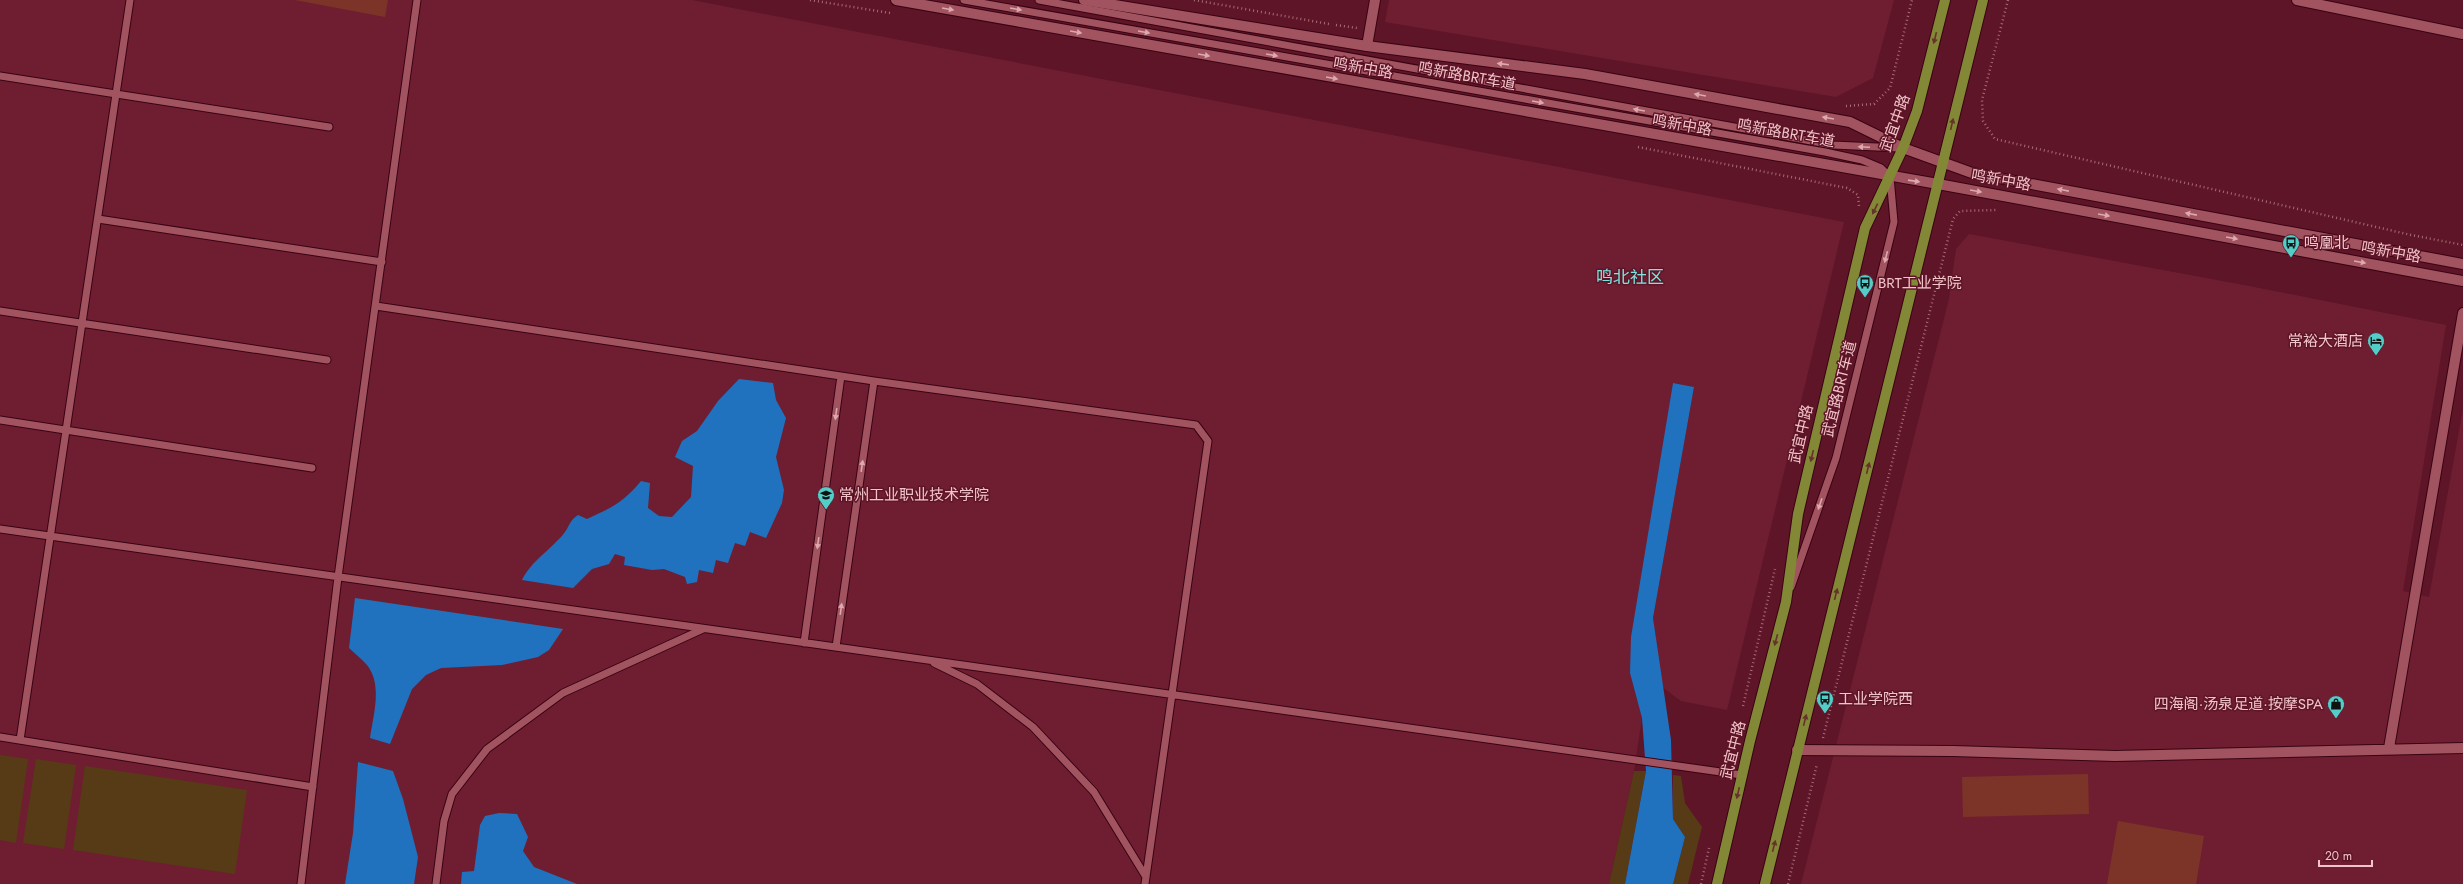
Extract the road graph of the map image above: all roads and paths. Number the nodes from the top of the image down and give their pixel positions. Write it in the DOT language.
graph roads {
  1 [pos="130,0"];
  2 [pos="417,0"];
  3 [pos="810,0"];
  4 [pos="896,0"];
  5 [pos="964,0"];
  6 [pos="1039,0"];
  7 [pos="1084,0"];
  8 [pos="1194,0"];
  9 [pos="1375,0"];
  10 [pos="1912,0"];
  11 [pos="1945,0"];
  12 [pos="1983,0"];
  13 [pos="2008,0"];
  14 [pos="2297,0"];
  15 [pos="893,14"];
  16 [pos="1370,30"];
  17 [pos="2463,34"];
  18 [pos="1367,46"];
  19 [pos="0,76"];
  20 [pos="116,94"];
  21 [pos="1844,106"];
  22 [pos="329,127"];
  23 [pos="1631,146"];
  24 [pos="1903,148"];
  25 [pos="1943,162"];
  26 [pos="1890,177"];
  27 [pos="1938,184"];
  28 [pos="2004,210"];
  29 [pos="1858,212"];
  30 [pos="98,219"];
  31 [pos="2463,245"];
  32 [pos="382,262"];
  33 [pos="2463,264"];
  34 [pos="2463,281"];
  35 [pos="376,306"];
  36 [pos="0,311"];
  37 [pos="2463,313"];
  38 [pos="82,323"];
  39 [pos="327,360"];
  40 [pos="841,376"];
  41 [pos="874,382"];
  42 [pos="0,420"];
  43 [pos="66,430"];
  44 [pos="312,468"];
  45 [pos="0,529"];
  46 [pos="51,536"];
  47 [pos="1775,568"];
  48 [pos="338,577"];
  49 [pos="1786,602"];
  50 [pos="703,628"];
  51 [pos="804,643"];
  52 [pos="836,647"];
  53 [pos="927,660"];
  54 [pos="1172,695"];
  55 [pos="1742,708"];
  56 [pos="0,737"];
  57 [pos="20,740"];
  58 [pos="2389,748"];
  59 [pos="2463,748"];
  60 [pos="1797,750"];
  61 [pos="1820,750"];
  62 [pos="1742,775"];
  63 [pos="313,787"];
  64 [pos="1711,841"];
  65 [pos="1146,880"];
  66 [pos="301,884"];
  67 [pos="436,884"];
  68 [pos="1700,884"];
  69 [pos="1717,884"];
  70 [pos="1765,884"];
  71 [pos="1788,884"];
  1 -- 20 [label="lane"];
  2 -- 32 [label="lane"];
  3 -- 15 [label="path"];
  4 -- 26 [label="main road, 鸣新中路, one-way"];
  5 -- 26 [label="lane, 鸣新路BRT车道, one-way"];
  24 -- 6 [label="lane, 鸣新路BRT车道, one-way"];
  7 -- 18 [label="main road, 鸣新中路"];
  8 -- 16 [label="path"];
  9 -- 16 [label="main road"];
  10 -- 21 [label="path"];
  11 -- 24 [label="main road, 武宜中路, one-way"];
  25 -- 12 [label="main road, one-way"];
  13 -- 31 [label="path"];
  14 -- 17 [label="main road"];
  16 -- 18 [label="main road"];
  24 -- 18 [label="main road, 鸣新中路, one-way"];
  19 -- 20 [label="lane"];
  20 -- 22 [label="lane"];
  20 -- 30 [label="lane"];
  23 -- 29 [label="path"];
  24 -- 25 [label="main road, 鸣新中路"];
  24 -- 26 [label="main road, 武宜中路"];
  25 -- 27 [label="main road"];
  33 -- 25 [label="main road, 鸣新中路, one-way"];
  26 -- 27 [label="main road, 鸣新中路, one-way"];
  26 -- 49 [label="main road, 武宜中路, one-way"];
  26 -- 49 [label="lane, 武宜路BRT车道, one-way"];
  27 -- 34 [label="main road, 鸣新中路, one-way"];
  60 -- 27 [label="main road, one-way"];
  28 -- 61 [label="path"];
  30 -- 32 [label="lane"];
  30 -- 38 [label="lane"];
  32 -- 35 [label="lane"];
  35 -- 40 [label="lane"];
  35 -- 48 [label="lane"];
  36 -- 38 [label="lane"];
  37 -- 58 [label="main road"];
  38 -- 39 [label="lane"];
  38 -- 43 [label="lane"];
  40 -- 41 [label="lane"];
  40 -- 51 [label="lane, one-way"];
  52 -- 41 [label="lane, one-way"];
  41 -- 54 [label="lane"];
  42 -- 43 [label="lane"];
  43 -- 44 [label="lane"];
  43 -- 46 [label="lane"];
  45 -- 46 [label="lane"];
  46 -- 48 [label="lane"];
  46 -- 57 [label="lane"];
  47 -- 55 [label="path"];
  48 -- 50 [label="lane"];
  48 -- 63 [label="lane"];
  49 -- 62 [label="main road, 武宜中路, one-way"];
  50 -- 51 [label="lane"];
  50 -- 67 [label="lane"];
  51 -- 52 [label="lane"];
  52 -- 53 [label="lane"];
  53 -- 54 [label="lane"];
  53 -- 65 [label="lane"];
  54 -- 62 [label="lane"];
  54 -- 65 [label="lane"];
  56 -- 57 [label="lane"];
  57 -- 63 [label="lane"];
  58 -- 59 [label="main road"];
  58 -- 61 [label="main road"];
  60 -- 61 [label="main road"];
  70 -- 60 [label="main road, one-way"];
  61 -- 71 [label="path"];
  62 -- 69 [label="main road, 武宜中路, one-way"];
  63 -- 66 [label="lane"];
  64 -- 68 [label="path"];
}
